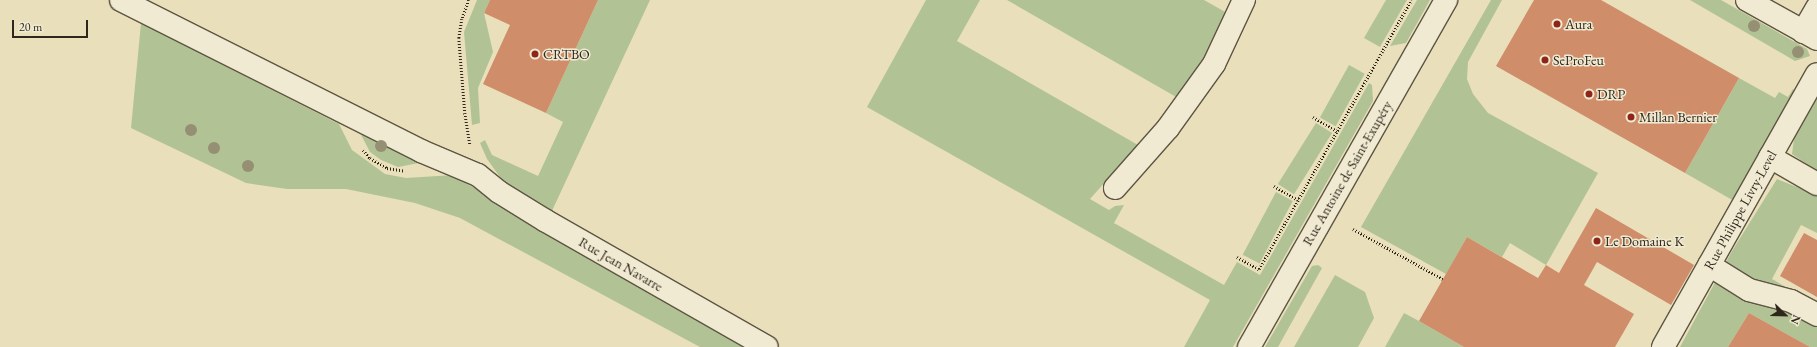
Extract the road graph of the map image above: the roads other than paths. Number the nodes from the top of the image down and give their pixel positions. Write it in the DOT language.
graph roads {
  1 [pos="121,0"];
  2 [pos="1244,0"];
  3 [pos="1446,0"];
  4 [pos="1748,0"];
  5 [pos="1817,8"];
  6 [pos="1810,36"];
  7 [pos="1817,74"];
  8 [pos="1770,157"];
  9 [pos="1817,184"];
  10 [pos="1115,188"];
  11 [pos="1709,265"];
  12 [pos="1817,315"];
  13 [pos="767,347"];
  14 [pos="1249,347"];
  15 [pos="1663,347"];
  1 -- 13 [label="street, Rue Jean Navarre"];
  2 -- 10 [label="street"];
  3 -- 14 [label="street, Rue Antoine de Saint-Exupéry"];
  4 -- 6 [label="street"];
  5 -- 6 [label="street"];
  7 -- 8 [label="street, Rue Philippe Livry-Level"];
  8 -- 9 [label="street"];
  8 -- 11 [label="street, Rue Philippe Livry-Level"];
  11 -- 12 [label="street"];
  11 -- 15 [label="street, Rue Philippe Livry-Level"];
}
